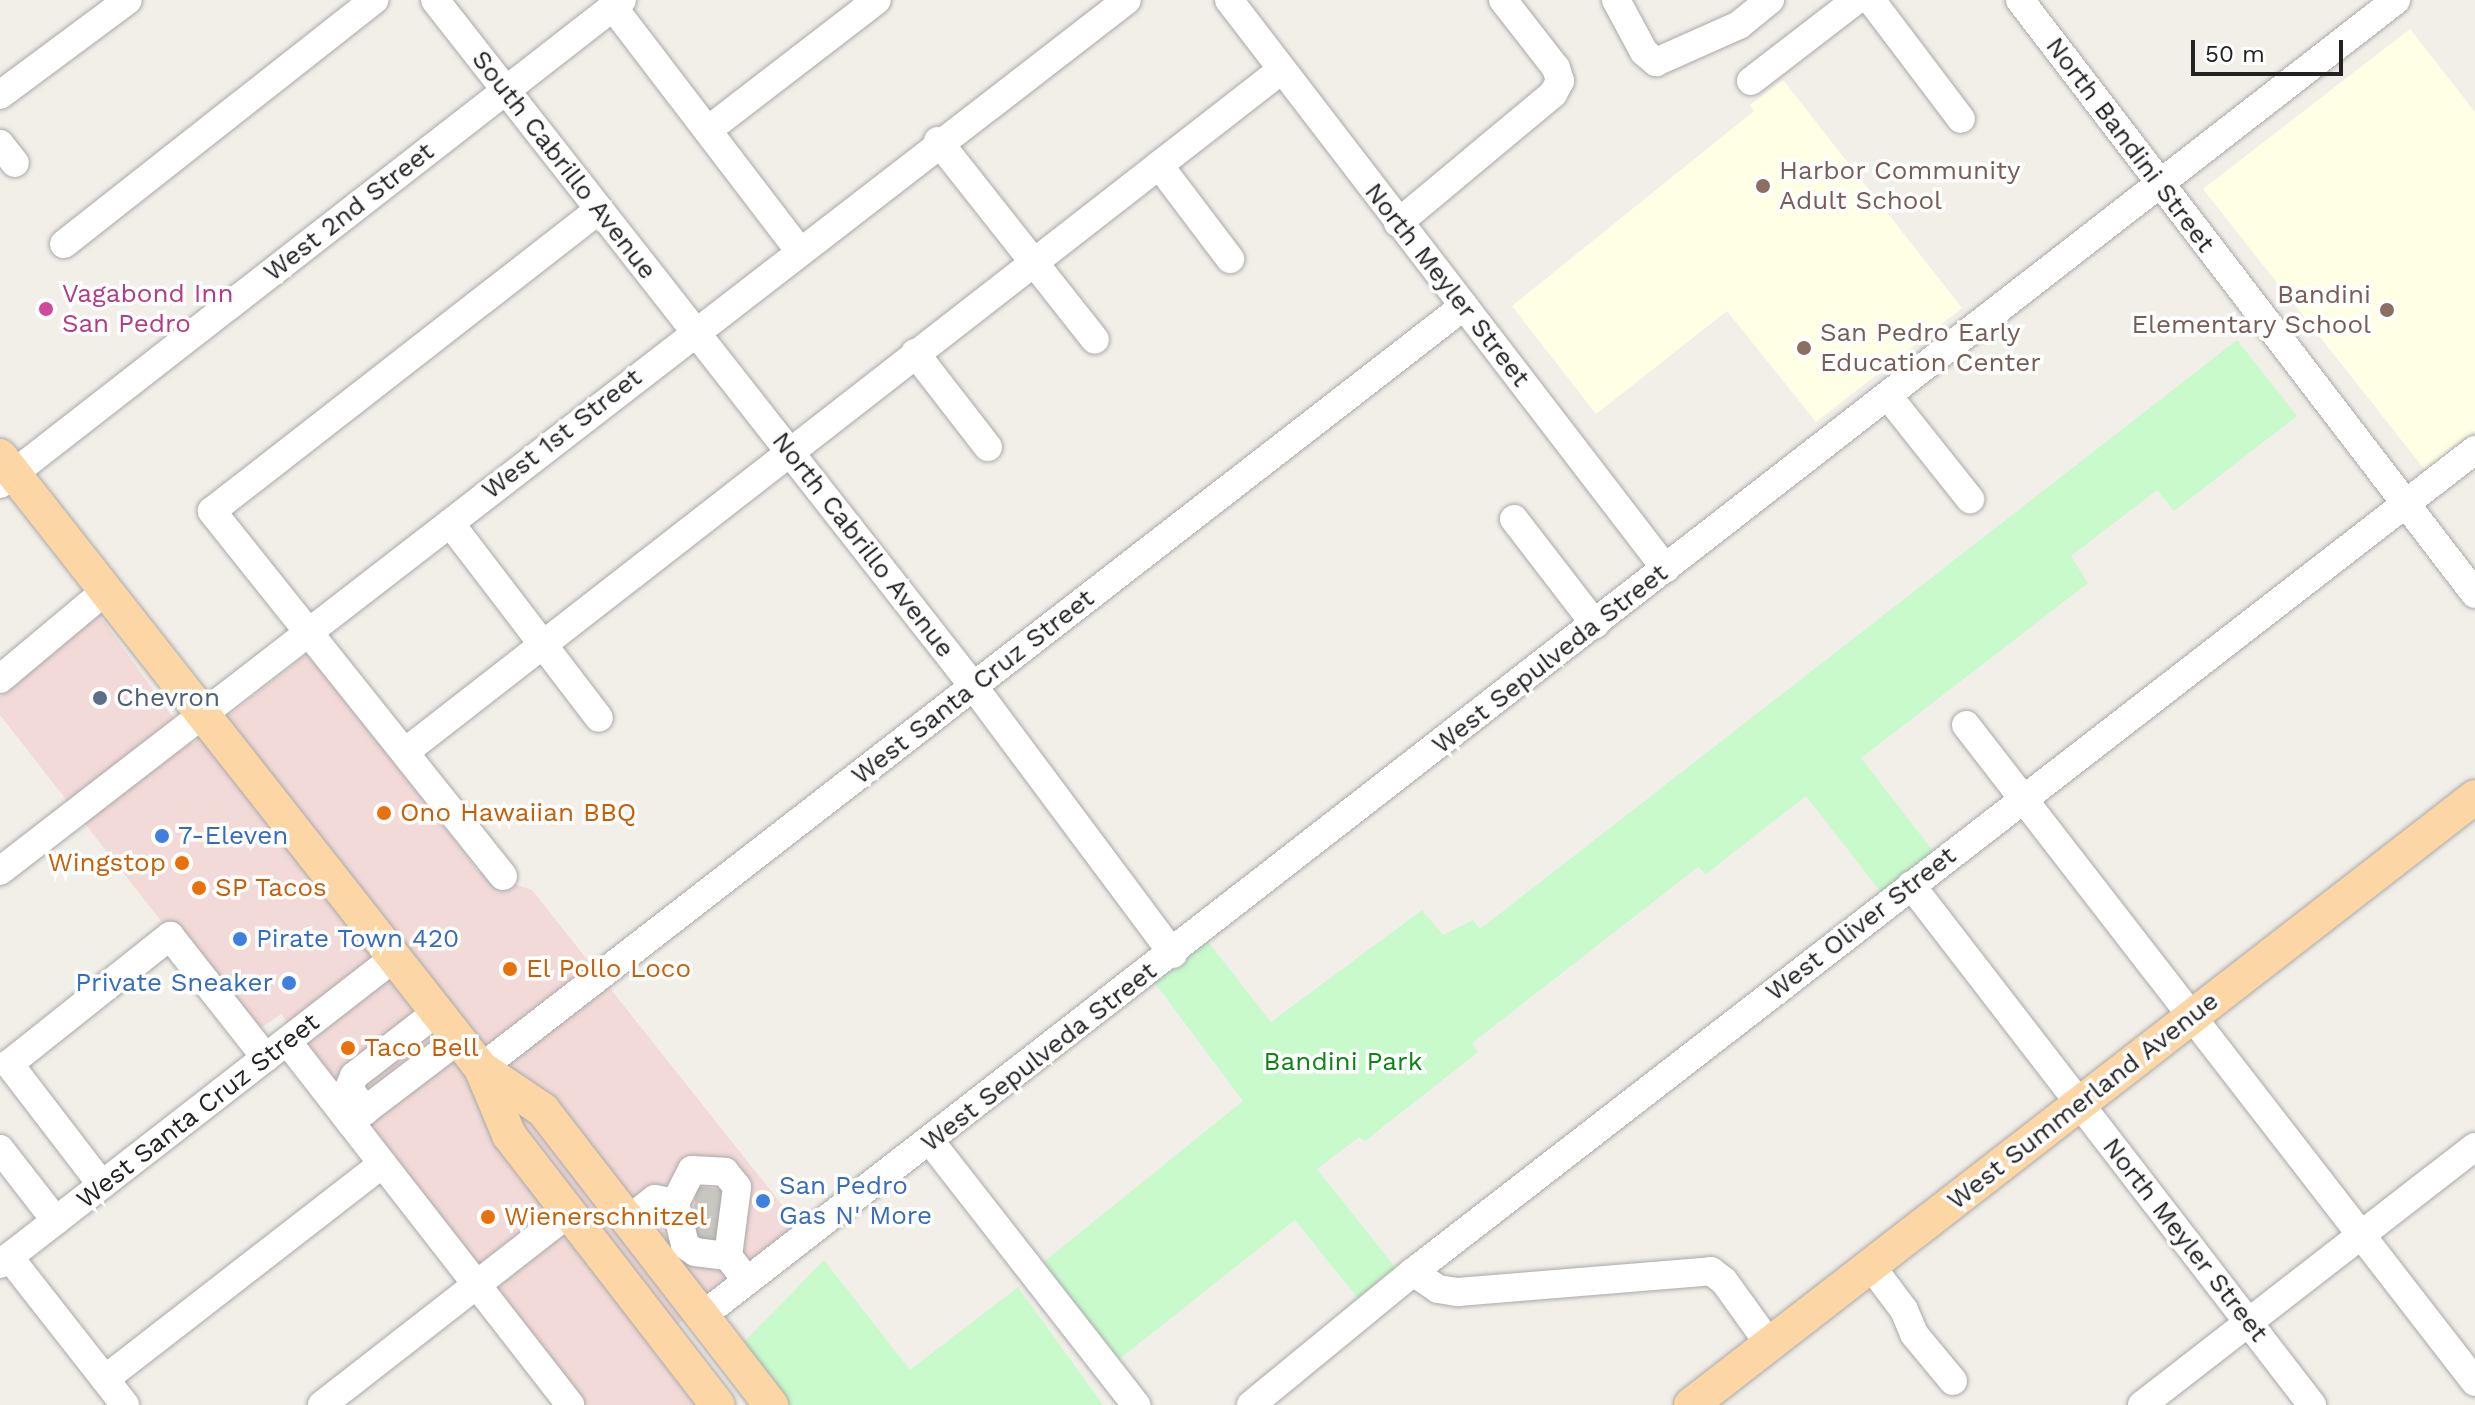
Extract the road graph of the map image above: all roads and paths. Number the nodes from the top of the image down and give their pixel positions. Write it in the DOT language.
graph roads {
  1 [pos="128,0"];
  2 [pos="374,0"];
  3 [pos="435,0"];
  4 [pos="877,0"];
  5 [pos="1127,0"];
  6 [pos="1229,0"];
  7 [pos="1503,0"];
  8 [pos="1616,0"];
  9 [pos="1770,0"];
  10 [pos="1856,0"];
  11 [pos="1871,0"];
  12 [pos="2020,0"];
  13 [pos="2396,0"];
  14 [pos="618,3"];
  15 [pos="1280,71"];
  16 [pos="1751,81"];
  17 [pos="505,91"];
  18 [pos="0,95"];
  19 [pos="1961,119"];
  20 [pos="708,130"];
  21 [pos="938,141"];
  22 [pos="1159,165"];
  23 [pos="2158,184"];
  24 [pos="597,211"];
  25 [pos="1398,223"];
  26 [pos="64,244"];
  27 [pos="799,250"];
  28 [pos="1230,259"];
  29 [pos="1033,262"];
  30 [pos="1464,306"];
  31 [pos="695,329"];
  32 [pos="1095,340"];
  33 [pos="915,353"];
  34 [pos="1888,396"];
  35 [pos="988,447"];
  36 [pos="789,450"];
  37 [pos="2475,450"];
  38 [pos="4,471"];
  39 [pos="1970,499"];
  40 [pos="2405,504"];
  41 [pos="1514,519"];
  42 [pos="450,523"];
  43 [pos="1666,569"];
  44 [pos="104,592"];
  45 [pos="2475,594"];
  46 [pos="1595,624"];
  47 [pos="307,632"];
  48 [pos="541,645"];
  49 [pos="0,679"];
  50 [pos="974,687"];
  51 [pos="204,711"];
  52 [pos="599,718"];
  53 [pos="1966,725"];
  54 [pos="405,752"];
  55 [pos="2475,797"];
  56 [pos="2023,799"];
  57 [pos="0,871"];
  58 [pos="503,876"];
  59 [pos="1911,885"];
  60 [pos="1173,954"];
  61 [pos="395,957"];
  62 [pos="438,1011"];
  63 [pos="2192,1016"];
  64 [pos="459,1039"];
  65 [pos="276,1049"];
  66 [pos="5,1066"];
  67 [pos="481,1068"];
  68 [pos="2079,1103"];
  69 [pos="357,1117"];
  70 [pos="930,1141"];
  71 [pos="2475,1147"];
  72 [pos="0,1149"];
  73 [pos="382,1164"];
  74 [pos="102,1185"];
  75 [pos="569,1213"];
  76 [pos="628,1220"];
  77 [pos="56,1221"];
  78 [pos="2361,1234"];
  79 [pos="4,1261"];
  80 [pos="1871,1266"];
  81 [pos="1413,1272"];
  82 [pos="747,1281"];
  83 [pos="477,1285"];
  84 [pos="702,1316"];
  85 [pos="2247,1321"];
  86 [pos="1770,1345"];
  87 [pos="105,1379"];
  88 [pos="1953,1381"];
  89 [pos="2475,1382"];
  90 [pos="125,1405"];
  91 [pos="322,1405"];
  92 [pos="570,1405"];
  93 [pos="718,1405"];
  94 [pos="771,1405"];
  95 [pos="1136,1405"];
  96 [pos="1251,1405"];
  97 [pos="1691,1405"];
  98 [pos="2142,1405"];
  99 [pos="2312,1405"];
  1 -- 18 [label="street"];
  2 -- 26 [label="street"];
  3 -- 17 [label="street, South Cabrillo Avenue"];
  4 -- 20 [label="street"];
  5 -- 21 [label="street, West 1st Street"];
  6 -- 15 [label="street, North Meyler Street"];
  7 -- 25 [label="street"];
  8 -- 9 [label="street"];
  10 -- 16 [label="street"];
  11 -- 19 [label="street"];
  12 -- 23 [label="street, North Bandini Street"];
  13 -- 23 [label="street, West Sepulveda Street"];
  14 -- 17 [label="street, West 2nd Street"];
  14 -- 20 [label="street"];
  15 -- 22 [label="street"];
  15 -- 25 [label="street, North Meyler Street"];
  17 -- 24 [label="street, South Cabrillo Avenue"];
  17 -- 38 [label="street, West 2nd Street"];
  20 -- 27 [label="street"];
  21 -- 27 [label="street, West 1st Street"];
  21 -- 29 [label="street"];
  22 -- 28 [label="street"];
  22 -- 29 [label="street"];
  23 -- 34 [label="street, West Sepulveda Street"];
  23 -- 40 [label="street, North Bandini Street"];
  24 -- 31 [label="street, South Cabrillo Avenue"];
  24 -- 47 [label="street"];
  25 -- 30 [label="street, North Meyler Street"];
  27 -- 31 [label="street, West 1st Street"];
  29 -- 32 [label="street"];
  29 -- 33 [label="street"];
  30 -- 43 [label="street, North Meyler Street"];
  30 -- 50 [label="street, West Santa Cruz Street"];
  31 -- 36 [label="street, North Cabrillo Avenue"];
  31 -- 42 [label="street, West 1st Street"];
  33 -- 35 [label="street"];
  33 -- 36 [label="street"];
  34 -- 39 [label="street"];
  34 -- 43 [label="street, West Sepulveda Street"];
  36 -- 48 [label="street"];
  36 -- 50 [label="street, North Cabrillo Avenue"];
  37 -- 40 [label="street, West Oliver Street"];
  38 -- 44 [label="main road"];
  40 -- 45 [label="street, North Bandini Street"];
  40 -- 56 [label="street, West Oliver Street"];
  41 -- 46 [label="street"];
  42 -- 47 [label="street, West 1st Street"];
  42 -- 48 [label="street"];
  43 -- 46 [label="street, West Sepulveda Street"];
  44 -- 49 [label="street"];
  44 -- 51 [label="main road"];
  46 -- 60 [label="street, West Sepulveda Street"];
  47 -- 51 [label="street, West 1st Street"];
  47 -- 54 [label="street"];
  48 -- 52 [label="street"];
  48 -- 54 [label="street"];
  50 -- 60 [label="street, North Cabrillo Avenue"];
  50 -- 67 [label="street, West Santa Cruz Street"];
  51 -- 57 [label="street, West 1st Street"];
  51 -- 61 [label="main road"];
  53 -- 56 [label="street"];
  54 -- 58 [label="street"];
  55 -- 63 [label="main road, West Summerland Avenue"];
  56 -- 59 [label="street, West Oliver Street"];
  56 -- 63 [label="street"];
  59 -- 68 [label="street, North Meyler Street"];
  59 -- 81 [label="street, West Oliver Street"];
  60 -- 70 [label="street, West Sepulveda Street"];
  61 -- 62 [label="main road"];
  61 -- 65 [label="street, West Santa Cruz Street"];
  62 -- 64 [label="main road"];
  62 -- 69 [label="street"];
  63 -- 68 [label="main road, West Summerland Avenue"];
  63 -- 78 [label="street"];
  64 -- 67 [label="main road"];
  64 -- 69 [label="street"];
  65 -- 66 [label="street"];
  65 -- 69 [label="street"];
  65 -- 74 [label="street, West Santa Cruz Street"];
  66 -- 74 [label="street"];
  67 -- 75 [label="main road"];
  67 -- 76 [label="main road"];
  68 -- 80 [label="main road, West Summerland Avenue"];
  68 -- 85 [label="street, North Meyler Street"];
  69 -- 73 [label="street"];
  70 -- 82 [label="street, West Sepulveda Street"];
  70 -- 95 [label="street"];
  71 -- 78 [label="street"];
  72 -- 77 [label="street"];
  73 -- 83 [label="street"];
  73 -- 87 [label="street"];
  74 -- 77 [label="street, West Santa Cruz Street"];
  75 -- 83 [label="street"];
  75 -- 93 [label="main road"];
  76 -- 82 [label="street"];
  76 -- 84 [label="main road"];
  77 -- 79 [label="street, West Santa Cruz Street"];
  78 -- 85 [label="street"];
  78 -- 89 [label="street"];
  79 -- 87 [label="street"];
  80 -- 86 [label="main road, West Summerland Avenue"];
  80 -- 88 [label="street"];
  81 -- 86 [label="street"];
  81 -- 96 [label="street, West Oliver Street"];
  82 -- 84 [label="street, West Sepulveda Street"];
  83 -- 91 [label="street"];
  83 -- 92 [label="street"];
  84 -- 94 [label="main road"];
  85 -- 98 [label="street"];
  85 -- 99 [label="street, North Meyler Street"];
  86 -- 97 [label="main road, West Summerland Avenue"];
  87 -- 90 [label="street"];
}
